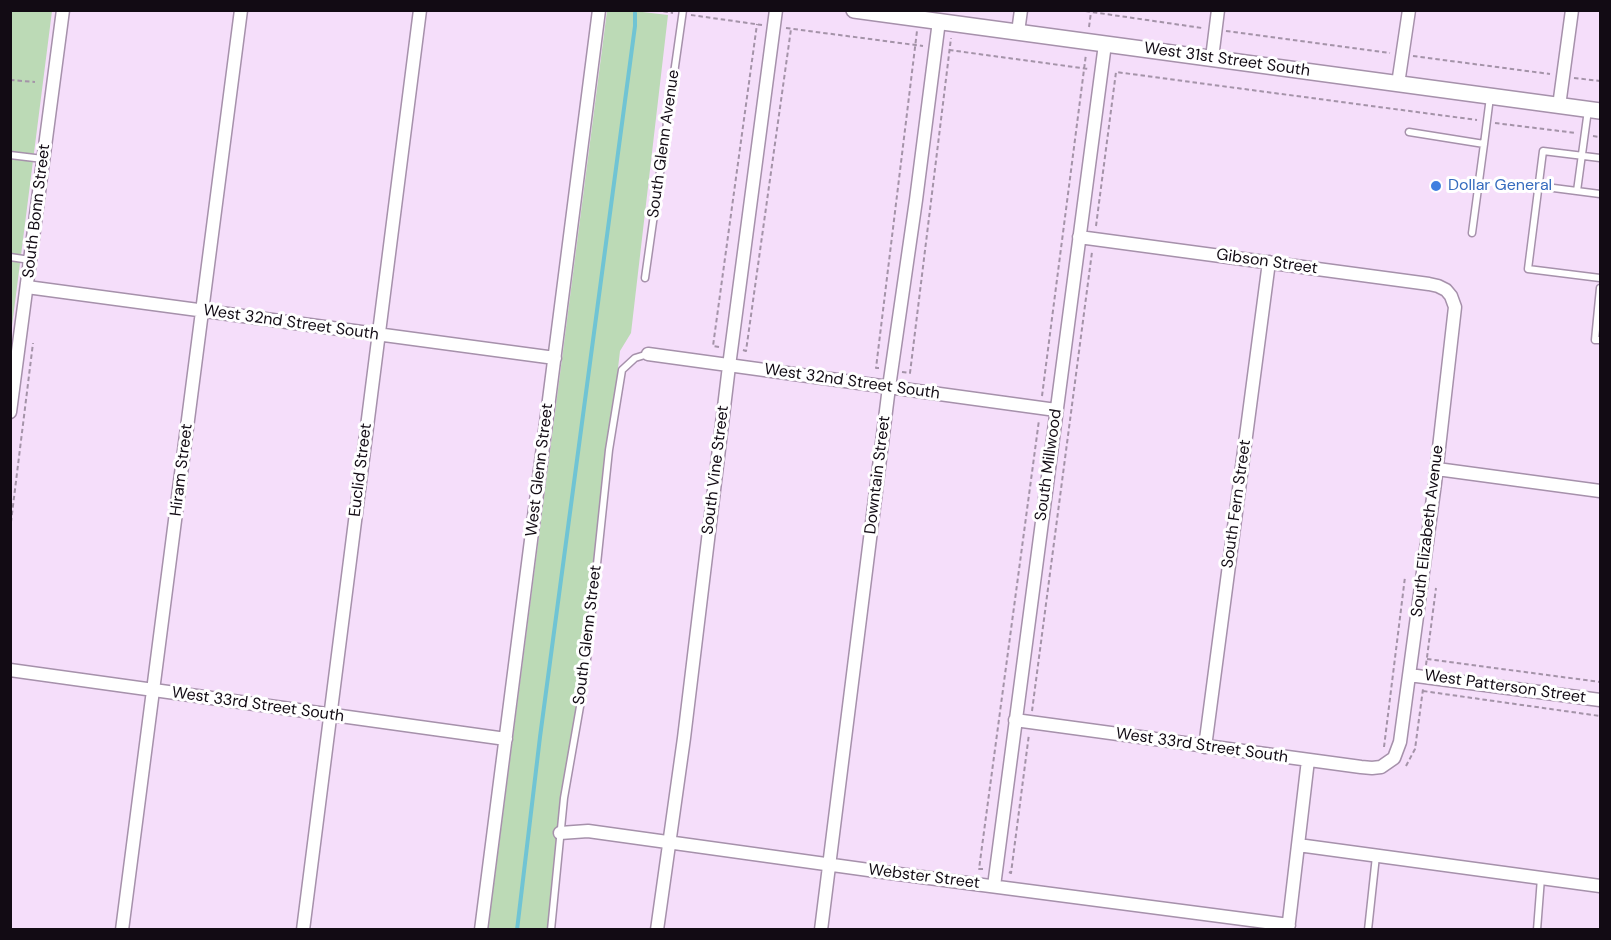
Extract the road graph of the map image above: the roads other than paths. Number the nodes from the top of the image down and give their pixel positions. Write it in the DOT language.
graph roads {
  1 [pos="63,10"];
  2 [pos="242,10"];
  3 [pos="420,10"];
  4 [pos="599,10"];
  5 [pos="776,10"];
  6 [pos="854,10"];
  7 [pos="1021,10"];
  8 [pos="1218,10"];
  9 [pos="1408,10"];
  10 [pos="1572,10"];
  11 [pos="683,12"];
  12 [pos="939,21"];
  13 [pos="1018,32"];
  14 [pos="1105,44"];
  15 [pos="1212,58"];
  16 [pos="1398,84"];
  17 [pos="1491,96"];
  18 [pos="1559,105"];
  19 [pos="1594,111"];
  20 [pos="1409,132"];
  21 [pos="1484,144"];
  22 [pos="10,155"];
  23 [pos="1582,156"];
  24 [pos="1600,158"];
  25 [pos="43,160"];
  26 [pos="1538,186"];
  27 [pos="1576,191"];
  28 [pos="1600,194"];
  29 [pos="1472,232"];
  30 [pos="1079,237"];
  31 [pos="10,257"];
  32 [pos="30,260"];
  33 [pos="1269,262"];
  34 [pos="645,278"];
  35 [pos="1600,278"];
  36 [pos="27,287"];
  37 [pos="1600,290"];
  38 [pos="1451,296"];
  39 [pos="202,311"];
  40 [pos="378,334"];
  41 [pos="1600,340"];
  42 [pos="648,354"];
  43 [pos="555,358"];
  44 [pos="729,366"];
  45 [pos="890,387"];
  46 [pos="1056,410"];
  47 [pos="10,412"];
  48 [pos="1437,469"];
  49 [pos="1600,491"];
  50 [pos="10,670"];
  51 [pos="1409,675"];
  52 [pos="154,690"];
  53 [pos="1600,700"];
  54 [pos="330,715"];
  55 [pos="1015,720"];
  56 [pos="506,739"];
  57 [pos="1204,747"];
  58 [pos="1308,760"];
  59 [pos="1388,762"];
  60 [pos="560,833"];
  61 [pos="669,842"];
  62 [pos="1298,845"];
  63 [pos="1376,856"];
  64 [pos="830,864"];
  65 [pos="1541,878"];
  66 [pos="994,886"];
  67 [pos="1600,886"];
  68 [pos="1288,927"];
  69 [pos="122,930"];
  70 [pos="303,930"];
  71 [pos="481,930"];
  72 [pos="550,930"];
  73 [pos="657,930"];
  74 [pos="821,930"];
  75 [pos="1368,930"];
  76 [pos="1537,930"];
  1 -- 25 [label="street, South Bonn Street"];
  2 -- 39 [label="street, Hiram Street"];
  3 -- 40 [label="street, Euclid Street"];
  4 -- 43 [label="street, West Glenn Street"];
  5 -- 44 [label="street, South Vine Street"];
  6 -- 12 [label="street, West 31st Street South"];
  7 -- 13 [label="street"];
  8 -- 15 [label="street"];
  9 -- 16 [label="street"];
  10 -- 18 [label="street"];
  11 -- 34 [label="lane, South Glenn Avenue"];
  12 -- 13 [label="street, West 31st Street South"];
  12 -- 45 [label="street, Downtain Street"];
  13 -- 14 [label="street, West 31st Street South"];
  14 -- 15 [label="street, West 31st Street South"];
  14 -- 30 [label="street, South Millwood"];
  15 -- 16 [label="street, West 31st Street South"];
  16 -- 17 [label="street, West 31st Street South"];
  17 -- 18 [label="street, West 31st Street South"];
  17 -- 21 [label="lane"];
  18 -- 19 [label="street, West 31st Street South"];
  19 -- 23 [label="lane"];
  20 -- 21 [label="lane"];
  21 -- 29 [label="lane"];
  22 -- 25 [label="lane"];
  23 -- 24 [label="lane"];
  23 -- 26 [label="lane"];
  23 -- 27 [label="lane"];
  25 -- 32 [label="street, South Bonn Street"];
  26 -- 27 [label="lane"];
  26 -- 35 [label="lane"];
  27 -- 28 [label="lane"];
  30 -- 33 [label="street, Gibson Street"];
  30 -- 46 [label="street, South Millwood"];
  31 -- 32 [label="lane"];
  32 -- 36 [label="street, South Bonn Street"];
  33 -- 38 [label="street, Gibson Street"];
  33 -- 57 [label="street, South Fern Street"];
  36 -- 39 [label="street, West 32nd Street South"];
  36 -- 47 [label="street, South Bonn Street"];
  37 -- 41 [label="lane"];
  38 -- 48 [label="street, South Elizabeth Avenue"];
  39 -- 40 [label="street, West 32nd Street South"];
  39 -- 52 [label="street, Hiram Street"];
  40 -- 43 [label="street, West 32nd Street South"];
  40 -- 54 [label="street, Euclid Street"];
  42 -- 44 [label="street, West 32nd Street South"];
  42 -- 60 [label="lane, South Glenn Street"];
  43 -- 56 [label="street, West Glenn Street"];
  44 -- 45 [label="street, West 32nd Street South"];
  44 -- 61 [label="street, South Vine Street"];
  45 -- 46 [label="street, West 32nd Street South"];
  45 -- 64 [label="street, Downtain Street"];
  46 -- 55 [label="street, South Millwood"];
  48 -- 49 [label="street"];
  48 -- 51 [label="street, South Elizabeth Avenue"];
  50 -- 52 [label="street, West 33rd Street South"];
  51 -- 53 [label="street, West Patterson Street"];
  51 -- 59 [label="street, South Elizabeth Avenue"];
  52 -- 54 [label="street, West 33rd Street South"];
  52 -- 69 [label="street, Hiram Street"];
  54 -- 56 [label="street, West 33rd Street South"];
  54 -- 70 [label="street, Euclid Street"];
  55 -- 57 [label="street, West 33rd Street South"];
  55 -- 66 [label="street, South Millwood"];
  56 -- 71 [label="street, West Glenn Street"];
  57 -- 58 [label="street, West 33rd Street South"];
  58 -- 59 [label="street, West 33rd Street South"];
  58 -- 62 [label="street"];
  60 -- 61 [label="street, Webster Street"];
  60 -- 72 [label="lane, South Glenn Street"];
  61 -- 64 [label="street, Webster Street"];
  61 -- 73 [label="street, South Vine Street"];
  62 -- 63 [label="street"];
  62 -- 68 [label="street"];
  63 -- 65 [label="street"];
  63 -- 75 [label="lane"];
  64 -- 66 [label="street, Webster Street"];
  64 -- 74 [label="street, Downtain Street"];
  65 -- 67 [label="street"];
  65 -- 76 [label="lane"];
  66 -- 68 [label="street, Webster Street"];
}
